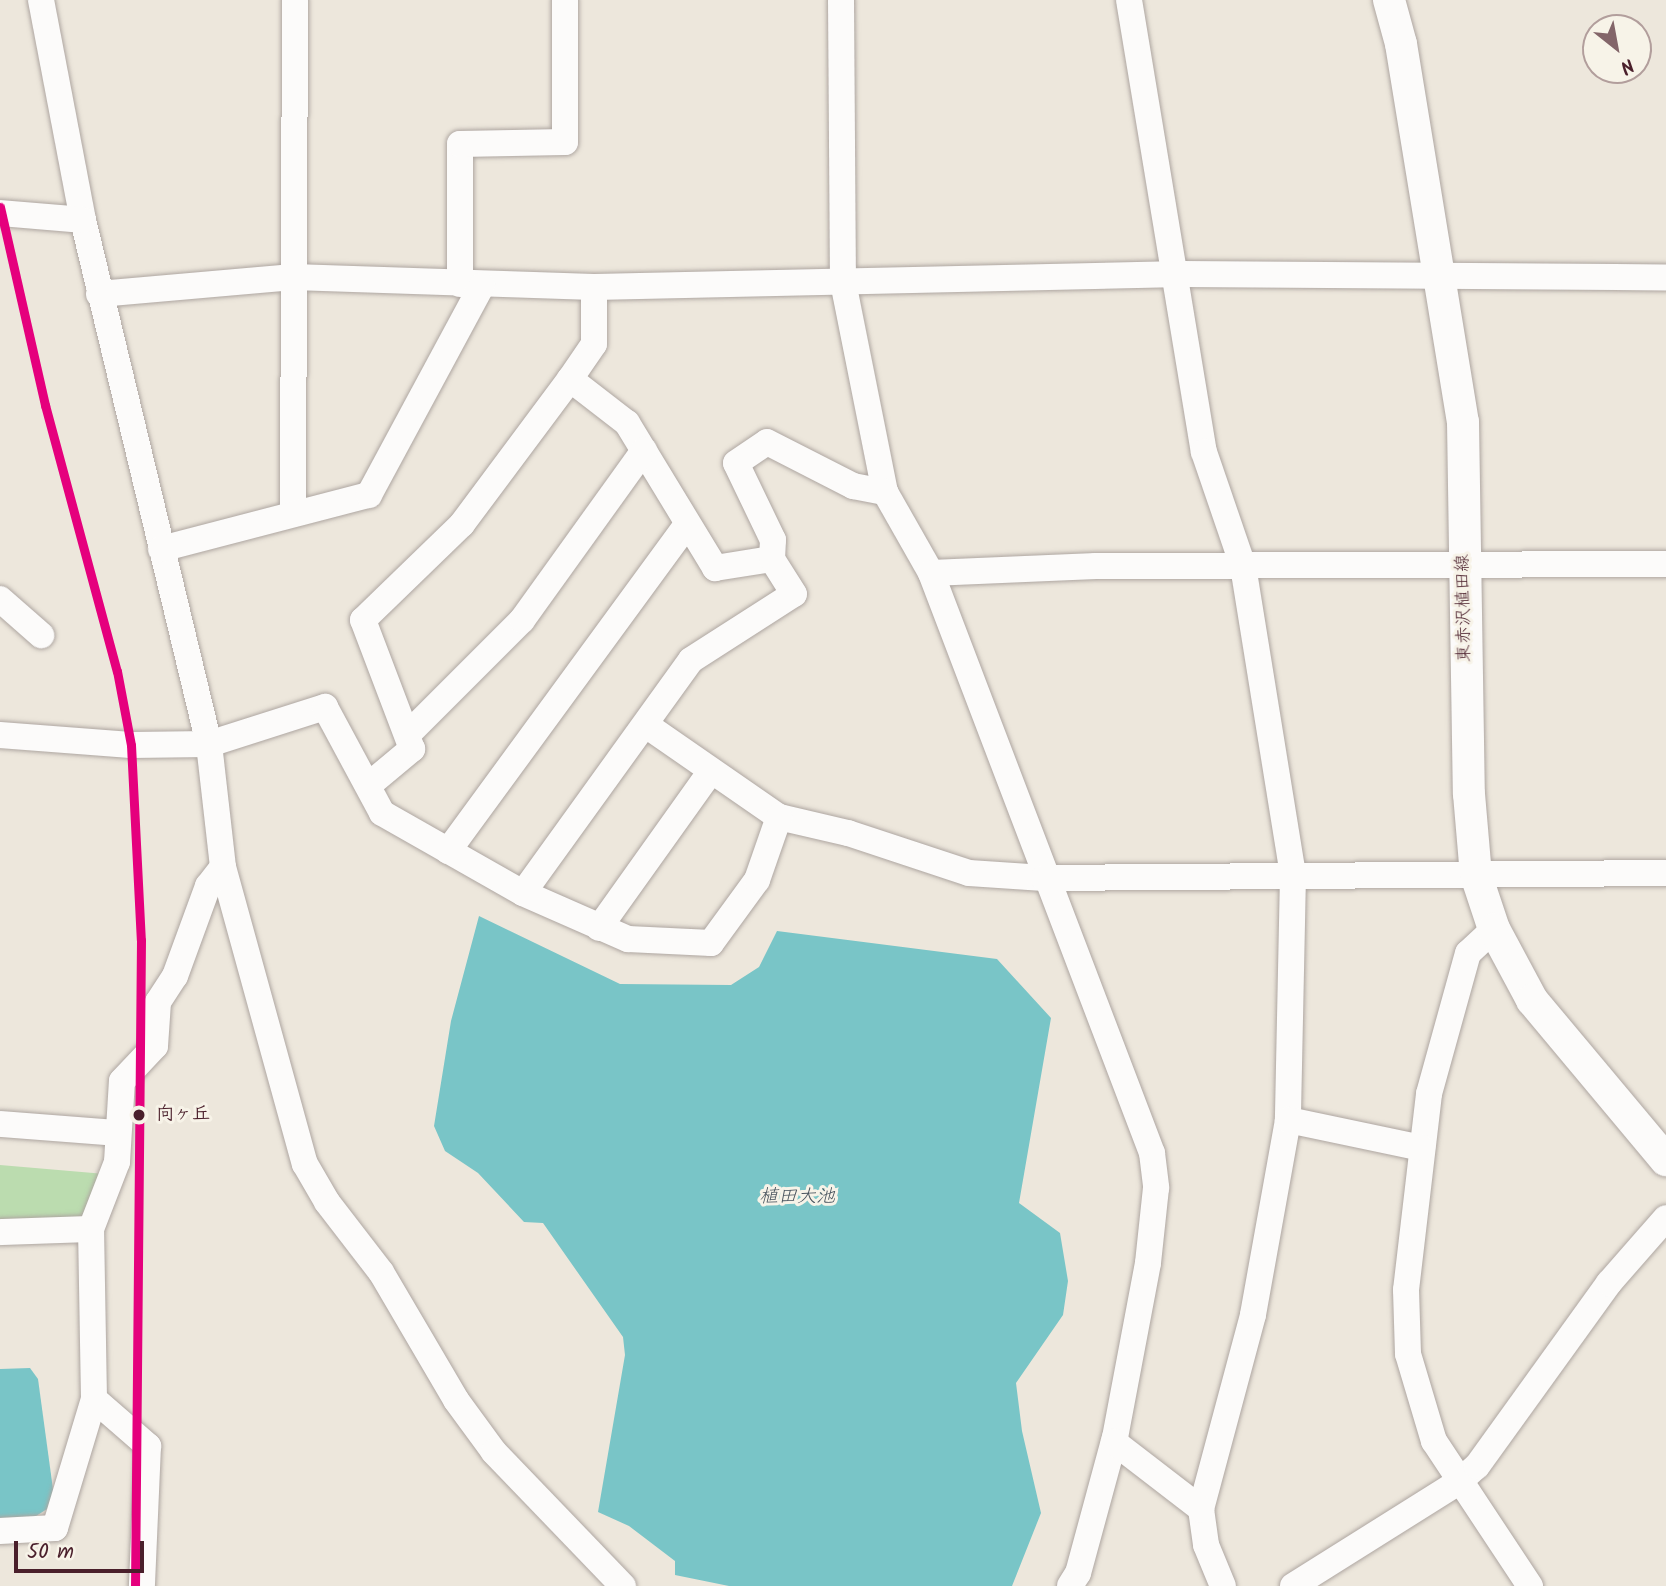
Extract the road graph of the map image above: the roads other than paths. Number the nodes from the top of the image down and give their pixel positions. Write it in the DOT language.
graph roads {
  1 [pos="41,0"];
  2 [pos="295,0"];
  3 [pos="565,0"];
  4 [pos="841,0"];
  5 [pos="1129,0"];
  6 [pos="1389,0"];
  7 [pos="0,213"];
  8 [pos="83,220"];
  9 [pos="1175,274"];
  10 [pos="293,277"];
  11 [pos="1666,277"];
  12 [pos="1440,278"];
  13 [pos="843,282"];
  14 [pos="471,285"];
  15 [pos="594,287"];
  16 [pos="99,294"];
  17 [pos="570,379"];
  18 [pos="643,450"];
  19 [pos="885,492"];
  20 [pos="293,513"];
  21 [pos="687,525"];
  22 [pos="161,549"];
  23 [pos="772,559"];
  24 [pos="1666,564"];
  25 [pos="1243,566"];
  26 [pos="1464,568"];
  27 [pos="931,573"];
  28 [pos="0,599"];
  29 [pos="41,635"];
  30 [pos="646,725"];
  31 [pos="408,734"];
  32 [pos="0,735"];
  33 [pos="209,744"];
  34 [pos="711,771"];
  35 [pos="370,785"];
  36 [pos="779,817"];
  37 [pos="448,851"];
  38 [pos="223,867"];
  39 [pos="1666,873"];
  40 [pos="1293,875"];
  41 [pos="1476,875"];
  42 [pos="1044,878"];
  43 [pos="523,893"];
  44 [pos="599,928"];
  45 [pos="1494,929"];
  46 [pos="1289,1120"];
  47 [pos="0,1124"];
  48 [pos="116,1133"];
  49 [pos="1422,1148"];
  50 [pos="1666,1160"];
  51 [pos="1666,1218"];
  52 [pos="91,1229"];
  53 [pos="0,1232"];
  54 [pos="94,1399"];
  55 [pos="1114,1442"];
  56 [pos="1459,1482"];
  57 [pos="1201,1508"];
  58 [pos="0,1531"];
  59 [pos="142,1586"];
  60 [pos="623,1586"];
  61 [pos="1070,1586"];
  62 [pos="1223,1586"];
  63 [pos="1293,1586"];
  64 [pos="1530,1586"];
  1 -- 8 [label="street"];
  2 -- 10 [label="street"];
  3 -- 14 [label="street"];
  4 -- 13 [label="street"];
  5 -- 9 [label="street"];
  6 -- 12 [label="main road, 東赤沢植田線"];
  7 -- 8 [label="street"];
  8 -- 16 [label="street"];
  9 -- 12 [label="street"];
  9 -- 13 [label="street"];
  9 -- 25 [label="street"];
  10 -- 14 [label="street"];
  10 -- 16 [label="street"];
  10 -- 20 [label="street"];
  11 -- 12 [label="street"];
  12 -- 26 [label="main road, 東赤沢植田線"];
  13 -- 15 [label="street"];
  13 -- 19 [label="street"];
  14 -- 15 [label="street"];
  14 -- 20 [label="street"];
  15 -- 17 [label="street"];
  16 -- 22 [label="street"];
  17 -- 18 [label="street"];
  17 -- 31 [label="street"];
  18 -- 21 [label="street"];
  18 -- 31 [label="street"];
  19 -- 23 [label="street"];
  19 -- 27 [label="street"];
  20 -- 22 [label="street"];
  21 -- 23 [label="street"];
  21 -- 37 [label="street"];
  22 -- 33 [label="street"];
  23 -- 30 [label="street"];
  24 -- 26 [label="street"];
  25 -- 26 [label="street"];
  25 -- 27 [label="street"];
  25 -- 40 [label="street"];
  26 -- 41 [label="main road, 東赤沢植田線"];
  27 -- 42 [label="street"];
  28 -- 29 [label="street"];
  30 -- 34 [label="street"];
  30 -- 43 [label="street"];
  31 -- 35 [label="street"];
  32 -- 33 [label="street"];
  33 -- 35 [label="street"];
  33 -- 38 [label="street"];
  34 -- 36 [label="street"];
  34 -- 44 [label="street"];
  35 -- 37 [label="street"];
  36 -- 42 [label="street"];
  36 -- 44 [label="street"];
  37 -- 43 [label="street"];
  38 -- 48 [label="street"];
  38 -- 60 [label="street"];
  39 -- 41 [label="street"];
  40 -- 41 [label="street"];
  40 -- 42 [label="street"];
  40 -- 46 [label="street"];
  41 -- 45 [label="main road, 東赤沢植田線"];
  42 -- 55 [label="street"];
  43 -- 44 [label="street"];
  45 -- 49 [label="street"];
  45 -- 50 [label="main road, 東赤沢植田線"];
  46 -- 49 [label="street"];
  46 -- 57 [label="street"];
  47 -- 48 [label="street"];
  48 -- 52 [label="street"];
  49 -- 56 [label="street"];
  51 -- 56 [label="street"];
  52 -- 53 [label="street"];
  52 -- 54 [label="street"];
  54 -- 58 [label="street"];
  54 -- 59 [label="street"];
  55 -- 57 [label="street"];
  55 -- 61 [label="street"];
  56 -- 63 [label="street"];
  56 -- 64 [label="street"];
  57 -- 62 [label="street"];
}
